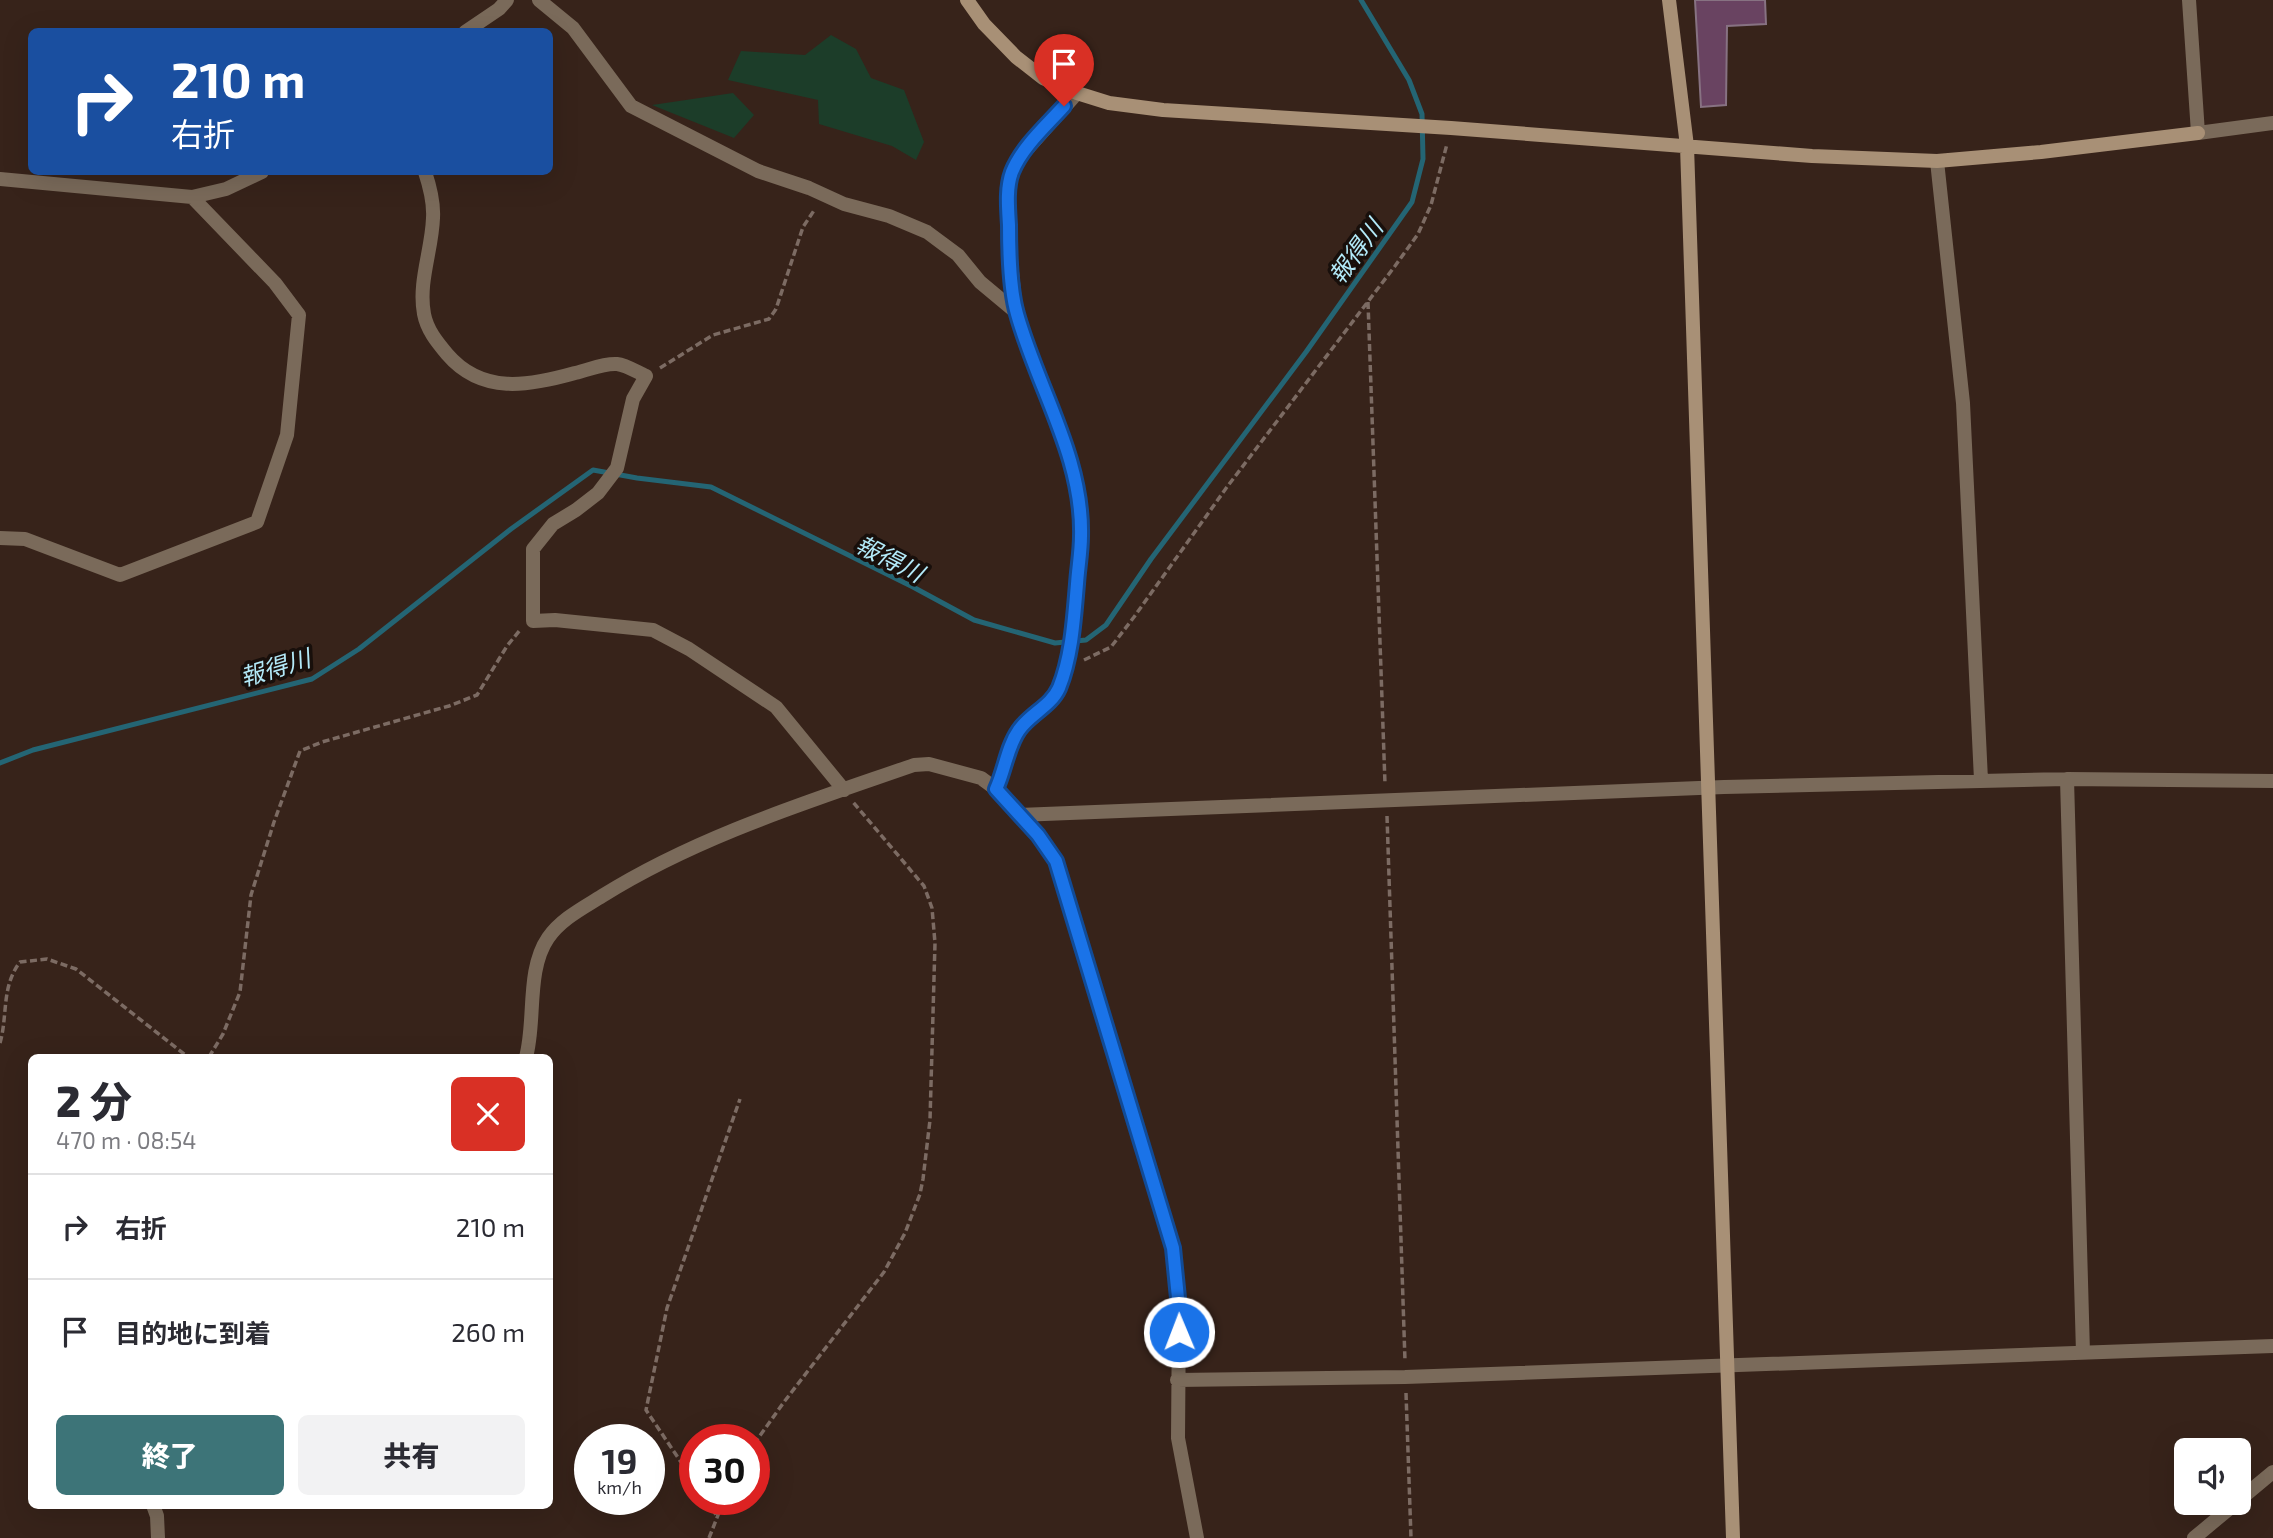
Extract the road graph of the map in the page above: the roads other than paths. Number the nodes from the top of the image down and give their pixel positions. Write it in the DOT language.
graph roads {
  1 [pos="507,0"];
  2 [pos="539,0"];
  3 [pos="967,0"];
  4 [pos="1670,0"];
  5 [pos="2189,0"];
  6 [pos="470,28"];
  7 [pos="1077,93"];
  8 [pos="2273,123"];
  9 [pos="2198,133"];
  10 [pos="1687,146"];
  11 [pos="1937,160"];
  12 [pos="256,175"];
  13 [pos="426,175"];
  14 [pos="0,179"];
  15 [pos="192,197"];
  16 [pos="1016,312"];
  17 [pos="0,538"];
  18 [pos="2067,779"];
  19 [pos="1981,780"];
  20 [pos="2273,781"];
  21 [pos="1708,788"];
  22 [pos="996,789"];
  23 [pos="844,790"];
  24 [pos="1019,815"];
  25 [pos="526,1054"];
  26 [pos="2273,1346"];
  27 [pos="2083,1353"];
  28 [pos="1727,1364"];
  29 [pos="1177,1380"];
  30 [pos="2273,1472"];
  31 [pos="2251,1490"];
  32 [pos="154,1509"];
  33 [pos="2221,1515"];
  34 [pos="158,1538"];
  35 [pos="1197,1538"];
  36 [pos="1733,1538"];
  37 [pos="2194,1538"];
  1 -- 6 [label="street"];
  2 -- 16 [label="street"];
  3 -- 7 [label="street"];
  4 -- 10 [label="street"];
  5 -- 9 [label="street"];
  7 -- 10 [label="street"];
  7 -- 16 [label="street"];
  8 -- 9 [label="street"];
  9 -- 11 [label="street"];
  10 -- 11 [label="street"];
  10 -- 21 [label="street"];
  11 -- 19 [label="street"];
  12 -- 15 [label="street"];
  13 -- 23 [label="street"];
  14 -- 15 [label="street"];
  15 -- 17 [label="street"];
  16 -- 22 [label="street"];
  18 -- 19 [label="street"];
  18 -- 20 [label="street"];
  18 -- 27 [label="street"];
  19 -- 21 [label="street"];
  21 -- 24 [label="street"];
  21 -- 28 [label="street"];
  22 -- 23 [label="street"];
  22 -- 24 [label="street"];
  23 -- 25 [label="street"];
  24 -- 29 [label="street"];
  26 -- 27 [label="street"];
  27 -- 28 [label="street"];
  28 -- 29 [label="street"];
  28 -- 36 [label="street"];
  29 -- 35 [label="street"];
  30 -- 31 [label="street"];
  32 -- 34 [label="street"];
  33 -- 37 [label="street"];
}
